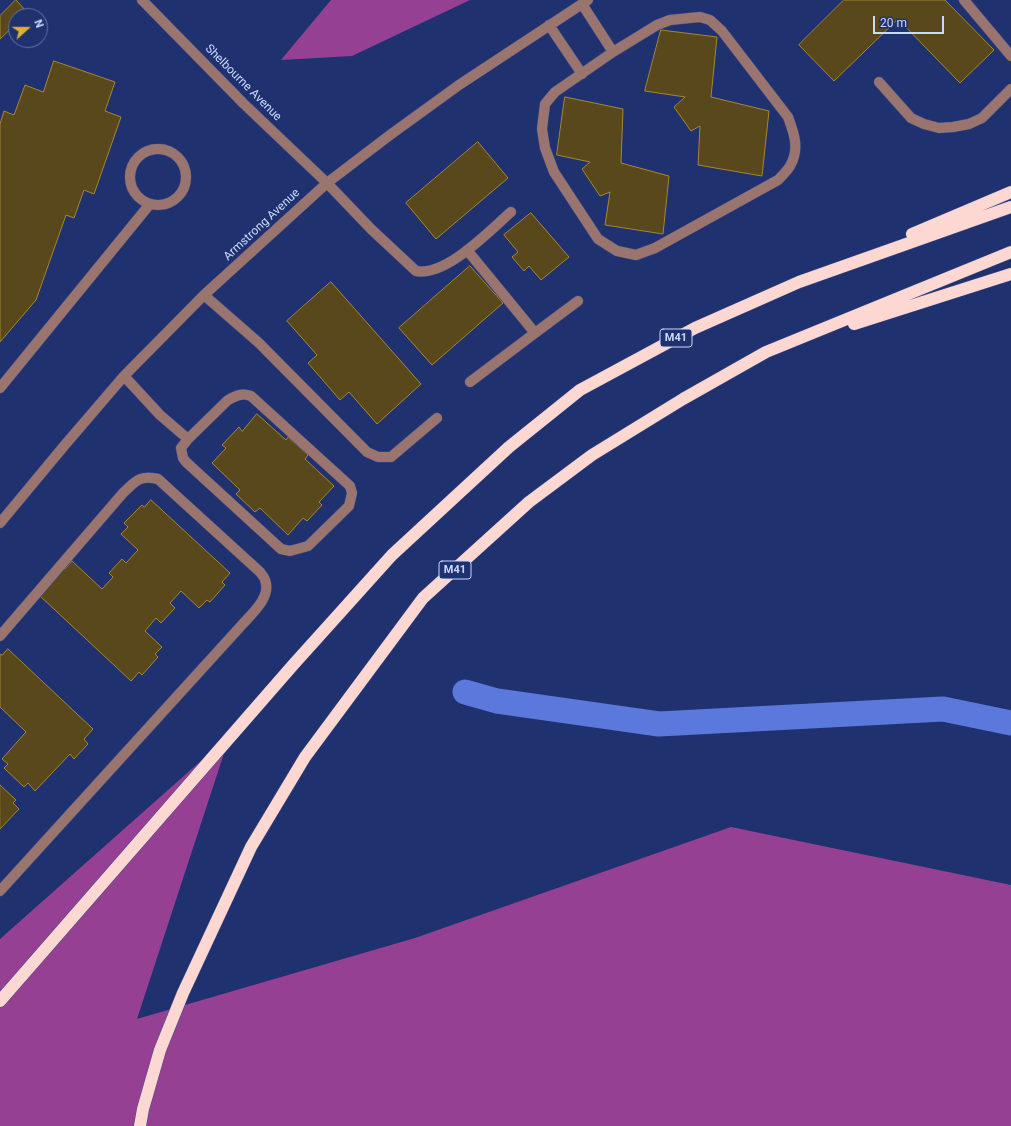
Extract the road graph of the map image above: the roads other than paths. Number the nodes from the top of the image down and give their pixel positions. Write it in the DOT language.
graph roads {
  1 [pos="964,0"];
  2 [pos="146,1"];
  3 [pos="585,2"];
  4 [pos="549,25"];
  5 [pos="613,52"];
  6 [pos="1011,56"];
  7 [pos="582,74"];
  8 [pos="879,82"];
  9 [pos="1011,89"];
  10 [pos="327,183"];
  11 [pos="1011,192"];
  12 [pos="150,204"];
  13 [pos="1011,207"];
  14 [pos="510,212"];
  15 [pos="467,250"];
  16 [pos="1011,252"];
  17 [pos="1011,274"];
  18 [pos="798,282"];
  19 [pos="204,295"];
  20 [pos="578,302"];
  21 [pos="535,332"];
  22 [pos="766,352"];
  23 [pos="124,376"];
  24 [pos="470,382"];
  25 [pos="0,388"];
  26 [pos="437,418"];
  27 [pos="188,439"];
  28 [pos="0,523"];
  29 [pos="0,636"];
  30 [pos="0,891"];
  31 [pos="0,1000"];
  32 [pos="140,1126"];
  1 -- 6 [label="street"];
  2 -- 10 [label="street, Shelbourne Avenue"];
  3 -- 4 [label="street, Armstrong Avenue"];
  3 -- 5 [label="street"];
  4 -- 7 [label="street"];
  4 -- 10 [label="street, Armstrong Avenue"];
  5 -- 7 [label="street"];
  5 -- 7 [label="street"];
  8 -- 9 [label="street"];
  10 -- 15 [label="street, Shelbourne Avenue"];
  10 -- 19 [label="street, Armstrong Avenue"];
  11 -- 18 [label="highway"];
  12 -- 12 [label="street"];
  12 -- 25 [label="street"];
  13 -- 18 [label="highway, M41"];
  14 -- 15 [label="street, Shelbourne Avenue"];
  15 -- 21 [label="street"];
  16 -- 22 [label="highway, M41"];
  17 -- 22 [label="highway"];
  18 -- 31 [label="highway, M41"];
  19 -- 23 [label="street, Armstrong Avenue"];
  19 -- 26 [label="street"];
  20 -- 21 [label="street"];
  21 -- 24 [label="street"];
  22 -- 32 [label="highway, M41"];
  23 -- 27 [label="street"];
  23 -- 28 [label="street, Armstrong Avenue"];
  27 -- 27 [label="street"];
  29 -- 30 [label="street"];
}
